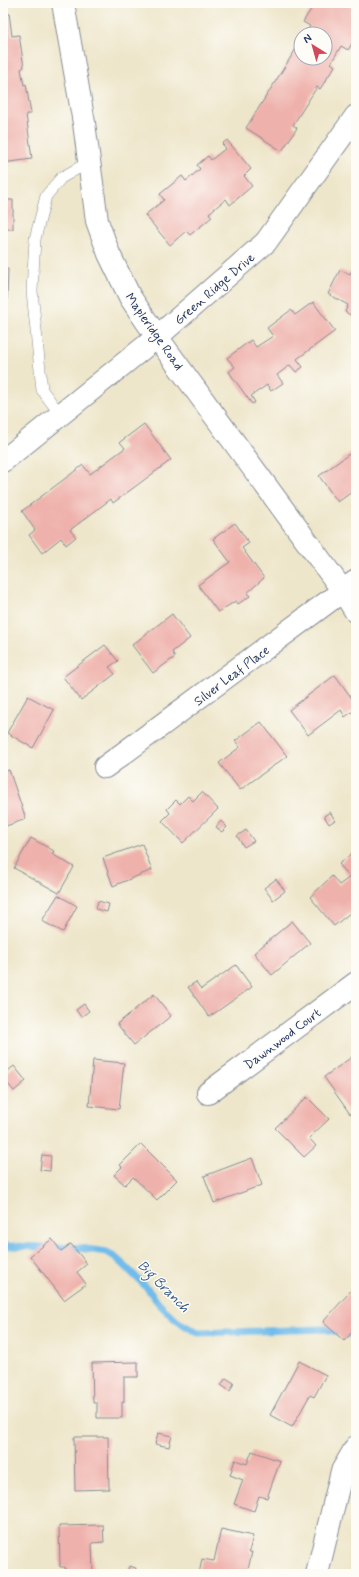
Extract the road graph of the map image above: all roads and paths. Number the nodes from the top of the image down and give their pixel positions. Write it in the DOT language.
graph roads {
  1 [pos="63,3"];
  2 [pos="356,116"];
  3 [pos="89,162"];
  4 [pos="158,337"];
  5 [pos="60,414"];
  6 [pos="3,461"];
  7 [pos="349,586"];
  8 [pos="356,612"];
  9 [pos="105,767"];
  10 [pos="356,983"];
  11 [pos="208,1093"];
  12 [pos="356,1447"];
  13 [pos="318,1574"];
  1 -- 3 [label="street, Mapleridge Road"];
  2 -- 4 [label="street, Green Ridge Drive"];
  3 -- 4 [label="street, Mapleridge Road"];
  3 -- 5 [label="lane"];
  4 -- 5 [label="street, Green Ridge Drive"];
  4 -- 7 [label="street, Mapleridge Road"];
  5 -- 6 [label="street, Green Ridge Drive"];
  7 -- 8 [label="street, Mapleridge Road"];
  7 -- 9 [label="street, Silver Leaf Place"];
  10 -- 11 [label="street, Dawnwood Court"];
  12 -- 13 [label="street"];
}
